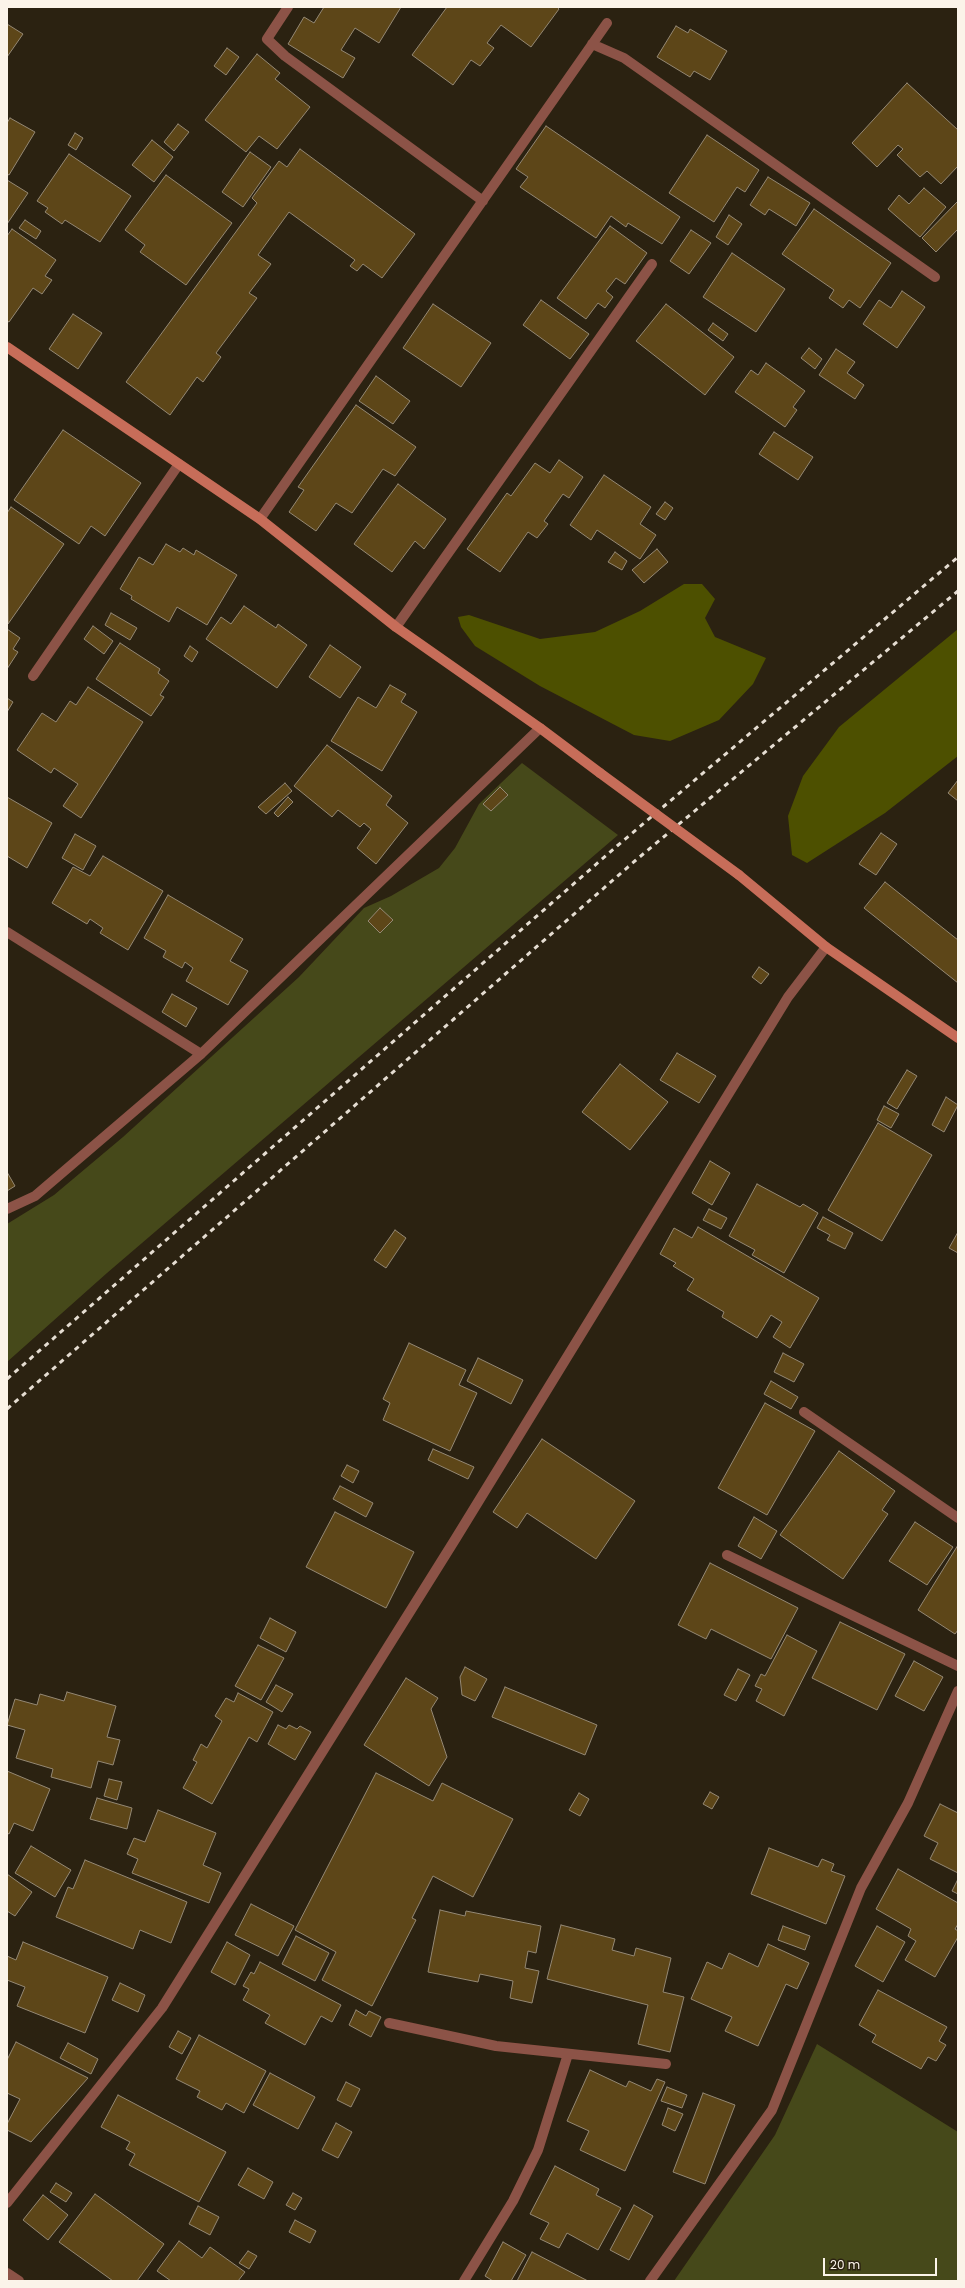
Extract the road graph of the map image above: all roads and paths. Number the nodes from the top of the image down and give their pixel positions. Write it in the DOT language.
graph roads {
  1 [pos="288,7"];
  2 [pos="607,23"];
  3 [pos="592,44"];
  4 [pos="483,201"];
  5 [pos="652,264"];
  6 [pos="935,277"];
  7 [pos="7,347"];
  8 [pos="179,464"];
  9 [pos="260,519"];
  10 [pos="396,627"];
  11 [pos="33,676"];
  12 [pos="540,728"];
  13 [pos="7,932"];
  14 [pos="826,947"];
  15 [pos="958,1038"];
  16 [pos="201,1054"];
  17 [pos="7,1209"];
  18 [pos="804,1412"];
  19 [pos="958,1518"];
  20 [pos="727,1555"];
  21 [pos="958,1666"];
  22 [pos="958,1691"];
  23 [pos="389,2024"];
  24 [pos="568,2054"];
  25 [pos="666,2064"];
  26 [pos="7,2203"];
  27 [pos="7,2273"];
  28 [pos="19,2281"];
  29 [pos="464,2281"];
  30 [pos="650,2281"];
  1 -- 4 [label="street"];
  2 -- 3 [label="street"];
  3 -- 4 [label="street"];
  3 -- 6 [label="street"];
  4 -- 9 [label="street"];
  5 -- 10 [label="street"];
  7 -- 8 [label="street"];
  8 -- 9 [label="street"];
  8 -- 11 [label="street"];
  9 -- 10 [label="street"];
  10 -- 12 [label="street"];
  12 -- 14 [label="street, bridge"];
  12 -- 16 [label="street"];
  13 -- 16 [label="street"];
  14 -- 15 [label="street"];
  14 -- 26 [label="street"];
  16 -- 17 [label="street"];
  18 -- 19 [label="street"];
  20 -- 21 [label="street"];
  22 -- 30 [label="street"];
  23 -- 24 [label="street"];
  24 -- 25 [label="street"];
  24 -- 29 [label="street"];
  27 -- 28 [label="street"];
}
